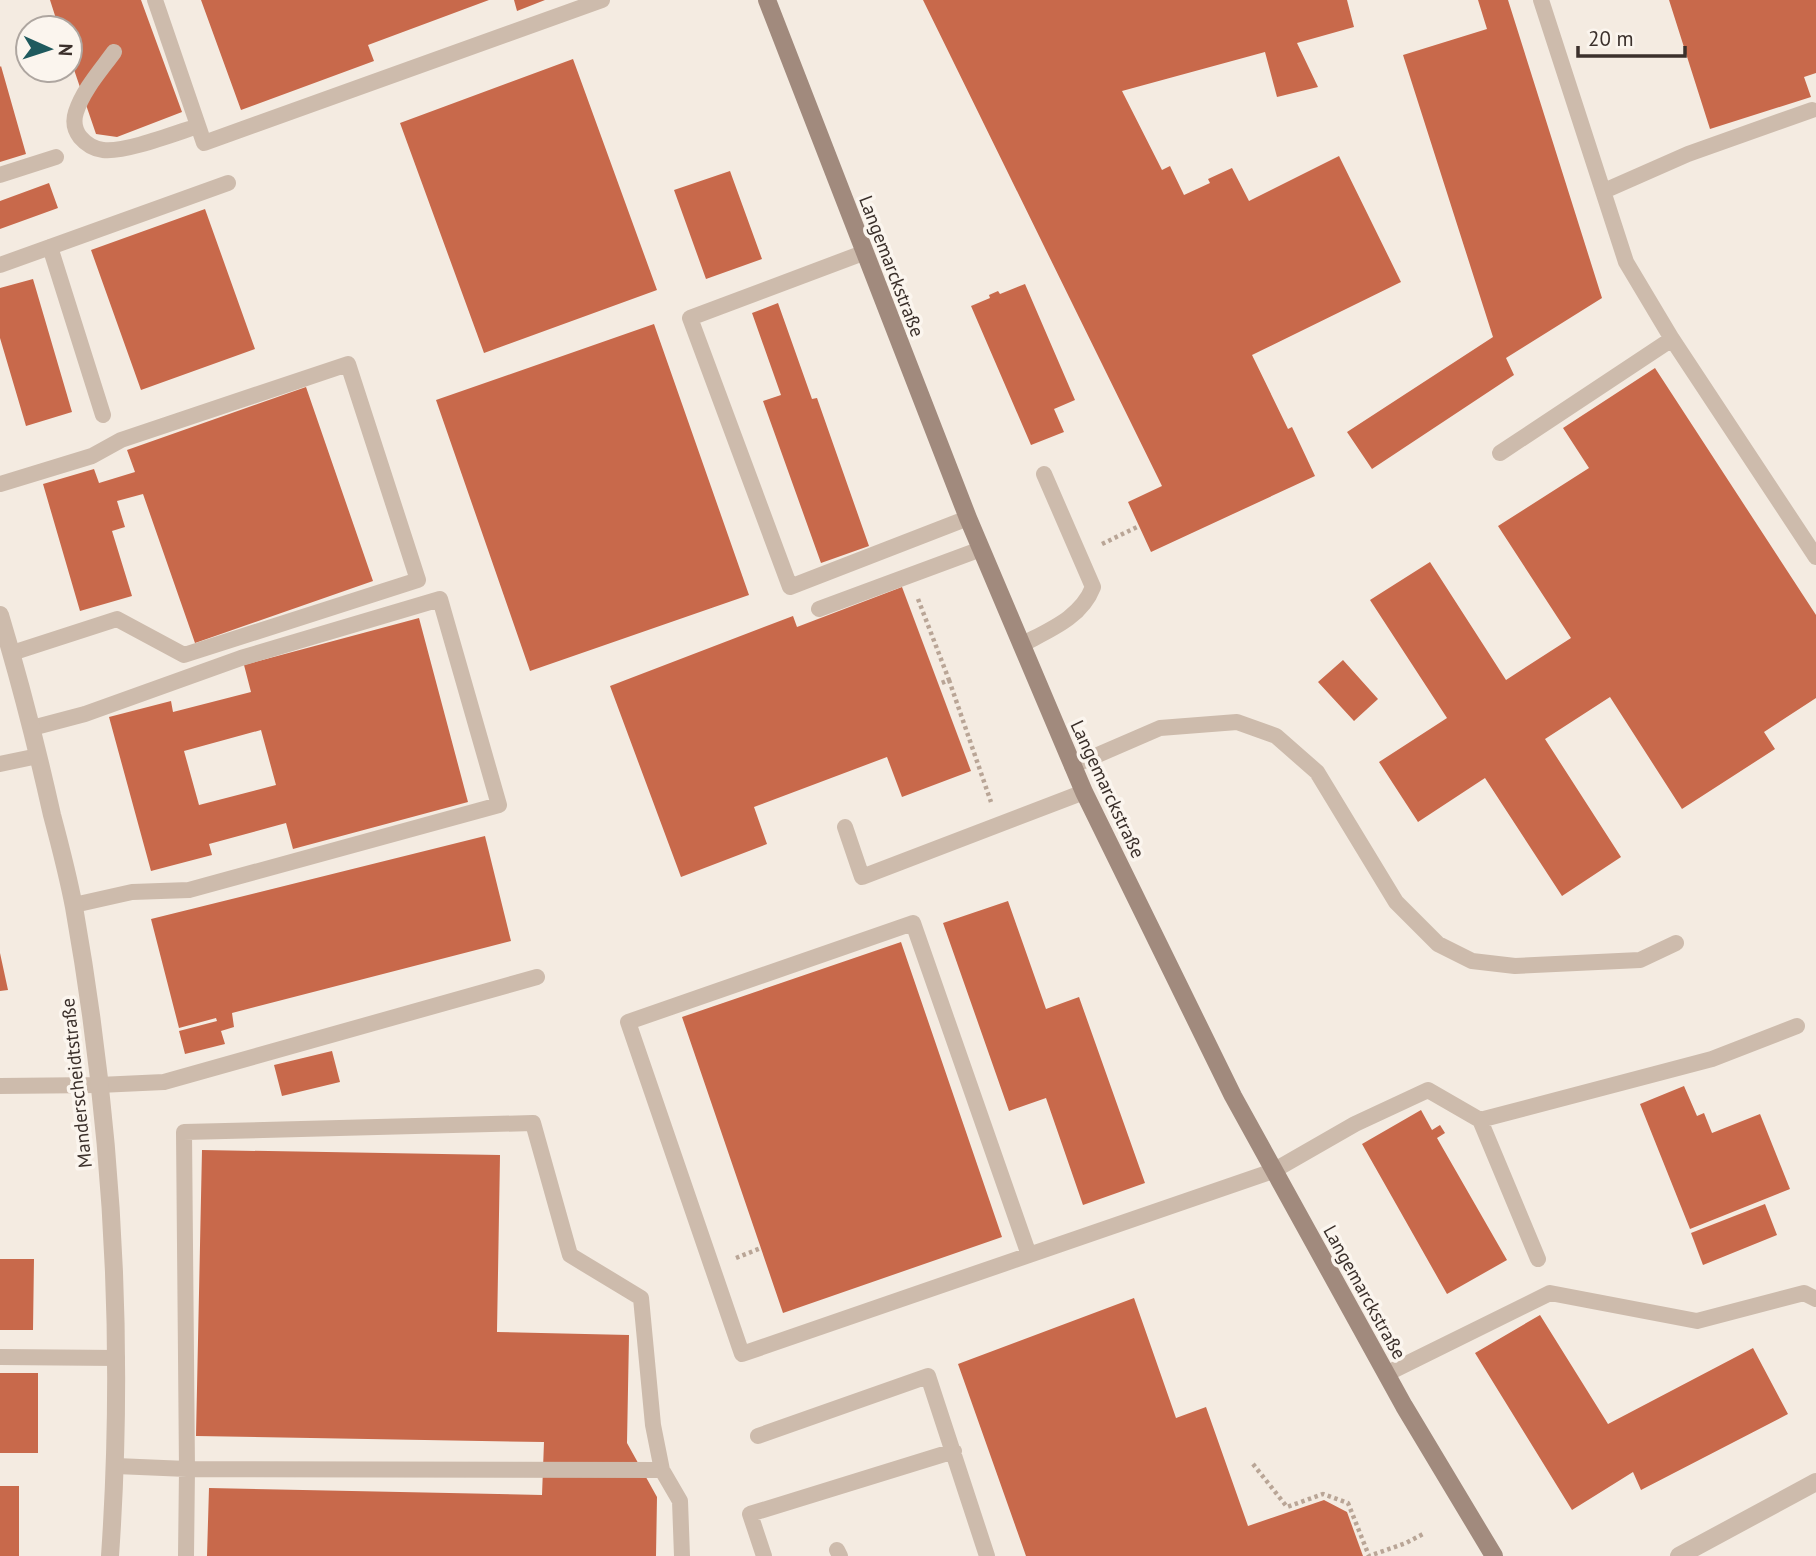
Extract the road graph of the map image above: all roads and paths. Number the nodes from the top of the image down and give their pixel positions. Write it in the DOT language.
graph roads {
  1 [pos="155,0"];
  2 [pos="602,0"];
  3 [pos="767,0"];
  4 [pos="1541,0"];
  5 [pos="114,52"];
  6 [pos="1812,110"];
  7 [pos="198,126"];
  8 [pos="56,157"];
  9 [pos="0,175"];
  10 [pos="228,183"];
  11 [pos="1604,191"];
  12 [pos="50,247"];
  13 [pos="863,253"];
  14 [pos="0,265"];
  15 [pos="1672,339"];
  16 [pos="103,415"];
  17 [pos="1500,453"];
  18 [pos="1044,474"];
  19 [pos="0,484"];
  20 [pos="968,518"];
  21 [pos="1139,526"];
  22 [pos="981,549"];
  23 [pos="1079,554"];
  24 [pos="1816,557"];
  25 [pos="915,590"];
  26 [pos="819,609"];
  27 [pos="0,615"];
  28 [pos="1021,645"];
  29 [pos="12,653"];
  30 [pos="949,680"];
  31 [pos="939,684"];
  32 [pos="32,728"];
  33 [pos="38,756"];
  34 [pos="0,764"];
  35 [pos="1072,766"];
  36 [pos="1084,792"];
  37 [pos="999,825"];
  38 [pos="845,827"];
  39 [pos="74,905"];
  40 [pos="1676,943"];
  41 [pos="537,977"];
  42 [pos="1797,1026"];
  43 [pos="99,1085"];
  44 [pos="0,1086"];
  45 [pos="1480,1120"];
  46 [pos="1273,1171"];
  47 [pos="1029,1255"];
  48 [pos="1538,1259"];
  49 [pos="1816,1299"];
  50 [pos="0,1357"];
  51 [pos="117,1357"];
  52 [pos="1386,1374"];
  53 [pos="758,1436"];
  54 [pos="954,1451"];
  55 [pos="1253,1464"];
  56 [pos="116,1466"];
  57 [pos="187,1469"];
  58 [pos="662,1470"];
  59 [pos="1816,1482"];
  60 [pos="1423,1534"];
  61 [pos="110,1556"];
  62 [pos="186,1556"];
  63 [pos="682,1556"];
  64 [pos="764,1556"];
  65 [pos="987,1556"];
  66 [pos="1368,1556"];
  67 [pos="1494,1556"];
  68 [pos="1679,1556"];
  1 -- 7 [label="lane"];
  2 -- 7 [label="lane"];
  3 -- 13 [label="street, Langemarckstraße"];
  4 -- 11 [label="lane"];
  5 -- 7 [label="lane"];
  6 -- 11 [label="lane"];
  8 -- 9 [label="lane"];
  10 -- 12 [label="lane"];
  11 -- 15 [label="lane"];
  12 -- 14 [label="lane"];
  12 -- 16 [label="lane"];
  13 -- 20 [label="street, Langemarckstraße"];
  13 -- 20 [label="lane"];
  15 -- 17 [label="lane"];
  15 -- 24 [label="lane"];
  18 -- 23 [label="lane"];
  19 -- 29 [label="lane"];
  20 -- 22 [label="street, Langemarckstraße"];
  21 -- 23 [label="path"];
  22 -- 26 [label="lane"];
  22 -- 28 [label="street, Langemarckstraße"];
  23 -- 28 [label="lane"];
  25 -- 30 [label="path"];
  27 -- 29 [label="street, Manderscheidtstraße"];
  28 -- 35 [label="street, Langemarckstraße"];
  29 -- 32 [label="street, Manderscheidtstraße"];
  30 -- 31 [label="path"];
  30 -- 37 [label="path"];
  32 -- 33 [label="street, Manderscheidtstraße"];
  32 -- 39 [label="lane"];
  33 -- 34 [label="lane"];
  33 -- 39 [label="street, Manderscheidtstraße"];
  35 -- 36 [label="street, Langemarckstraße"];
  35 -- 40 [label="lane"];
  36 -- 37 [label="lane"];
  36 -- 46 [label="street, Langemarckstraße"];
  37 -- 38 [label="lane"];
  39 -- 43 [label="street, Manderscheidtstraße"];
  41 -- 43 [label="lane"];
  42 -- 45 [label="lane"];
  43 -- 44 [label="lane"];
  43 -- 51 [label="street, Manderscheidtstraße"];
  45 -- 46 [label="lane"];
  45 -- 48 [label="lane"];
  46 -- 47 [label="lane"];
  46 -- 52 [label="street, Langemarckstraße"];
  47 -- 47 [label="lane"];
  49 -- 52 [label="lane"];
  50 -- 51 [label="lane"];
  51 -- 56 [label="street, Manderscheidtstraße"];
  52 -- 67 [label="street, Langemarckstraße"];
  53 -- 54 [label="lane"];
  54 -- 64 [label="lane"];
  54 -- 65 [label="lane"];
  55 -- 66 [label="path"];
  56 -- 57 [label="lane"];
  56 -- 61 [label="street, Manderscheidtstraße"];
  57 -- 58 [label="lane"];
  57 -- 58 [label="lane"];
  57 -- 62 [label="lane"];
  58 -- 63 [label="lane"];
  59 -- 68 [label="street"];
  60 -- 66 [label="path"];
}
